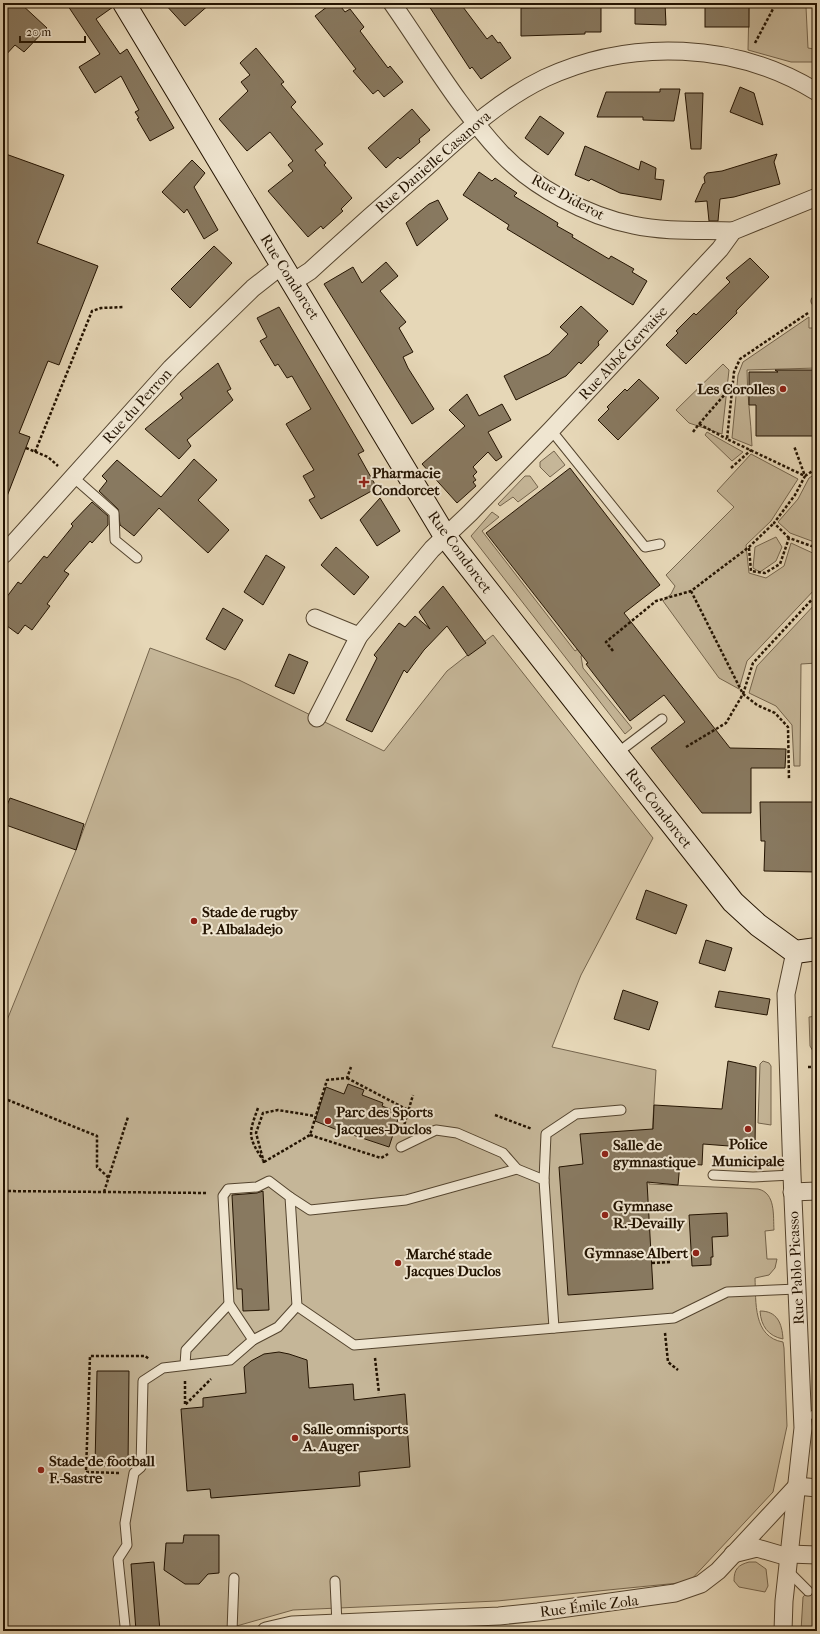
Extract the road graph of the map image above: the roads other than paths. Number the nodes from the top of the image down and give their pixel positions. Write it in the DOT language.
graph roads {
  1 [pos="124,3"];
  2 [pos="392,3"];
  3 [pos="817,92"];
  4 [pos="476,122"];
  5 [pos="817,196"];
  6 [pos="733,231"];
  7 [pos="287,274"];
  8 [pos="551,430"];
  9 [pos="67,473"];
  10 [pos="445,536"];
  11 [pos="660,544"];
  12 [pos="3,555"];
  13 [pos="137,558"];
  14 [pos="315,618"];
  15 [pos="359,636"];
  16 [pos="317,718"];
  17 [pos="662,719"];
  18 [pos="616,754"];
  19 [pos="817,949"];
  20 [pos="795,952"];
  21 [pos="621,1110"];
  22 [pos="401,1147"];
  23 [pos="517,1169"];
  24 [pos="713,1175"];
  25 [pos="544,1180"];
  26 [pos="792,1183"];
  27 [pos="817,1191"];
  28 [pos="290,1197"];
  29 [pos="797,1289"];
  30 [pos="229,1304"];
  31 [pos="297,1306"];
  32 [pos="554,1328"];
  33 [pos="253,1340"];
  34 [pos="185,1365"];
  35 [pos="797,1486"];
  36 [pos="817,1488"];
  37 [pos="732,1555"];
  38 [pos="817,1555"];
  39 [pos="788,1560"];
  40 [pos="234,1578"];
  41 [pos="335,1581"];
  42 [pos="808,1591"];
  43 [pos="337,1624"];
  44 [pos="124,1626"];
  45 [pos="232,1631"];
  46 [pos="266,1631"];
  47 [pos="782,1631"];
  1 -- 7 [label="street, Rue Condorcet"];
  2 -- 4 [label="street, Rue Diderot"];
  3 -- 4 [label="street, Rue Danielle Casanova"];
  4 -- 6 [label="street, Rue Diderot"];
  4 -- 7 [label="street, Rue Danielle Casanova"];
  5 -- 6 [label="street"];
  6 -- 8 [label="street, Rue Abbé Gervaise"];
  7 -- 9 [label="street, Rue du Perron"];
  7 -- 10 [label="street, Rue Condorcet"];
  8 -- 10 [label="street, Rue Abbé Gervaise"];
  8 -- 11 [label="lane"];
  9 -- 12 [label="street, Rue du Perron"];
  9 -- 13 [label="lane"];
  10 -- 15 [label="street, Rue Abbé Gervaise"];
  10 -- 18 [label="street, Rue Condorcet"];
  14 -- 15 [label="street"];
  15 -- 16 [label="street, Rue Abbé Gervaise"];
  17 -- 18 [label="lane"];
  18 -- 20 [label="street, Rue Condorcet"];
  19 -- 20 [label="street"];
  20 -- 26 [label="street, Rue Pablo Picasso"];
  21 -- 25 [label="lane"];
  22 -- 23 [label="lane"];
  23 -- 25 [label="lane"];
  23 -- 28 [label="lane"];
  24 -- 26 [label="lane"];
  25 -- 32 [label="lane"];
  26 -- 27 [label="street"];
  26 -- 29 [label="street, Rue Pablo Picasso"];
  28 -- 30 [label="lane"];
  28 -- 31 [label="lane"];
  29 -- 32 [label="lane"];
  29 -- 35 [label="street, Rue Pablo Picasso"];
  30 -- 33 [label="lane"];
  30 -- 34 [label="lane"];
  31 -- 32 [label="lane"];
  31 -- 33 [label="lane"];
  33 -- 34 [label="lane"];
  34 -- 44 [label="lane"];
  35 -- 36 [label="street"];
  35 -- 37 [label="street, Rue Émile Zola"];
  35 -- 39 [label="street, Rue Pablo Picasso"];
  37 -- 39 [label="street"];
  37 -- 43 [label="street, Rue Émile Zola"];
  38 -- 39 [label="street"];
  39 -- 42 [label="lane"];
  39 -- 47 [label="street, Rue Pablo Picasso"];
  40 -- 45 [label="lane"];
  41 -- 43 [label="lane"];
  43 -- 46 [label="street, Rue Émile Zola"];
}
